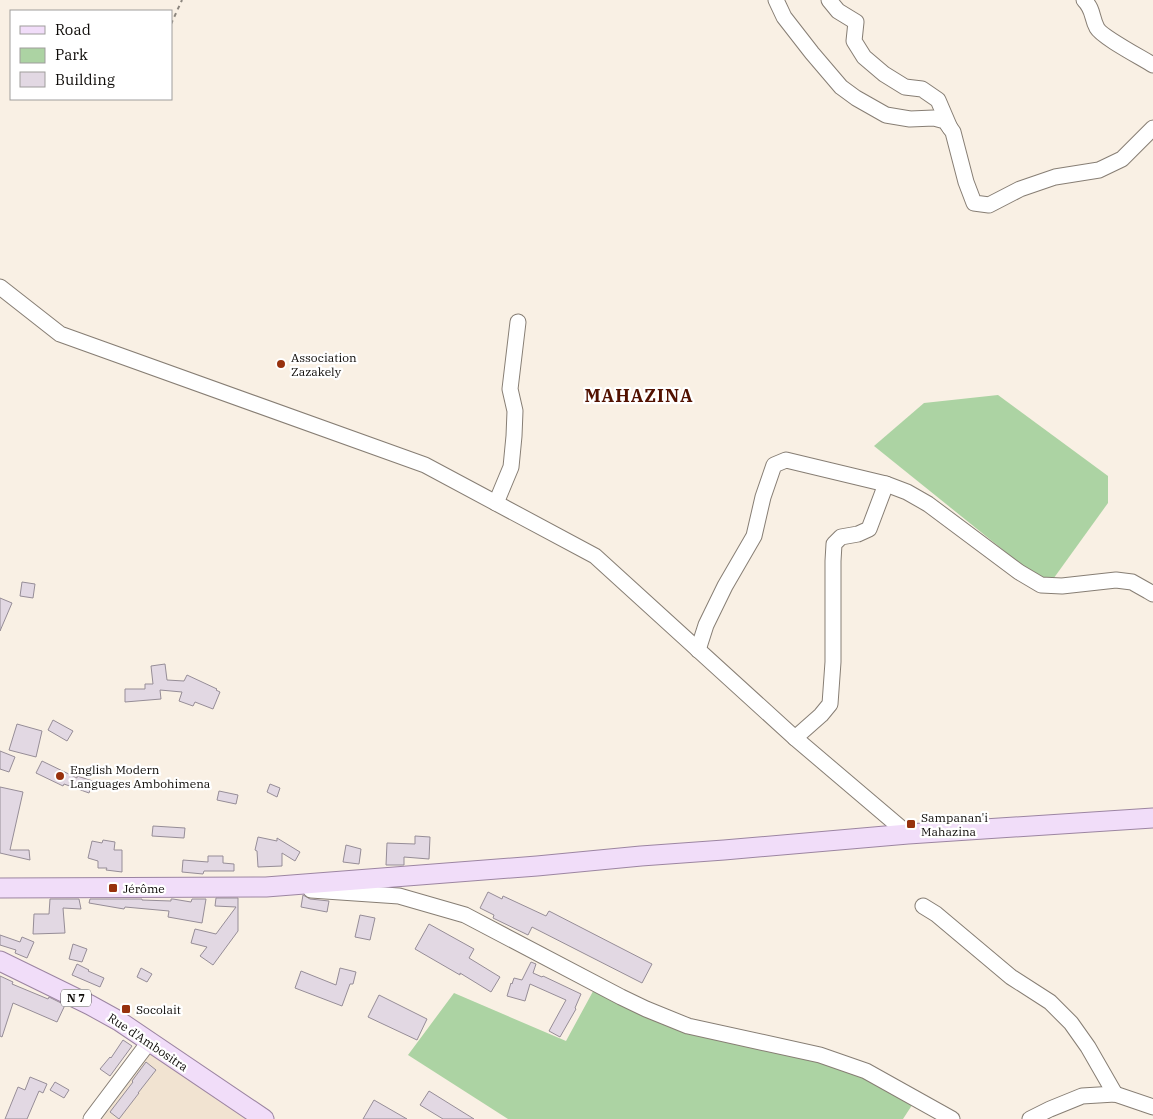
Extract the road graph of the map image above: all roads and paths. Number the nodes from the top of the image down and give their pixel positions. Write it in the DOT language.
graph roads {
  1 [pos="182,0"];
  2 [pos="776,0"];
  3 [pos="829,0"];
  4 [pos="1084,0"];
  5 [pos="172,22"];
  6 [pos="1153,65"];
  7 [pos="950,128"];
  8 [pos="1153,128"];
  9 [pos="0,287"];
  10 [pos="518,322"];
  11 [pos="886,484"];
  12 [pos="496,503"];
  13 [pos="1153,594"];
  14 [pos="698,650"];
  15 [pos="795,738"];
  16 [pos="1153,818"];
  17 [pos="908,834"];
  18 [pos="266,887"];
  19 [pos="0,888"];
  20 [pos="923,906"];
  21 [pos="0,961"];
  22 [pos="149,1042"];
  23 [pos="1115,1094"];
  24 [pos="1153,1107"];
  25 [pos="91,1119"];
  26 [pos="264,1119"];
  27 [pos="952,1119"];
  28 [pos="1030,1119"];
  1 -- 5 [label="path"];
  2 -- 7 [label="street"];
  3 -- 7 [label="street"];
  4 -- 6 [label="street"];
  7 -- 8 [label="street"];
  9 -- 12 [label="street"];
  10 -- 12 [label="street"];
  11 -- 13 [label="street"];
  11 -- 14 [label="street"];
  11 -- 15 [label="street"];
  12 -- 14 [label="street"];
  14 -- 15 [label="street"];
  15 -- 17 [label="street"];
  16 -- 17 [label="main road"];
  17 -- 18 [label="main road"];
  18 -- 19 [label="main road"];
  18 -- 27 [label="street"];
  20 -- 23 [label="street"];
  21 -- 22 [label="main road, Rue d'Ambositra / N 7"];
  22 -- 25 [label="street"];
  22 -- 26 [label="main road, Rue d'Ambositra / N 7"];
  23 -- 24 [label="street"];
  23 -- 28 [label="street"];
}
